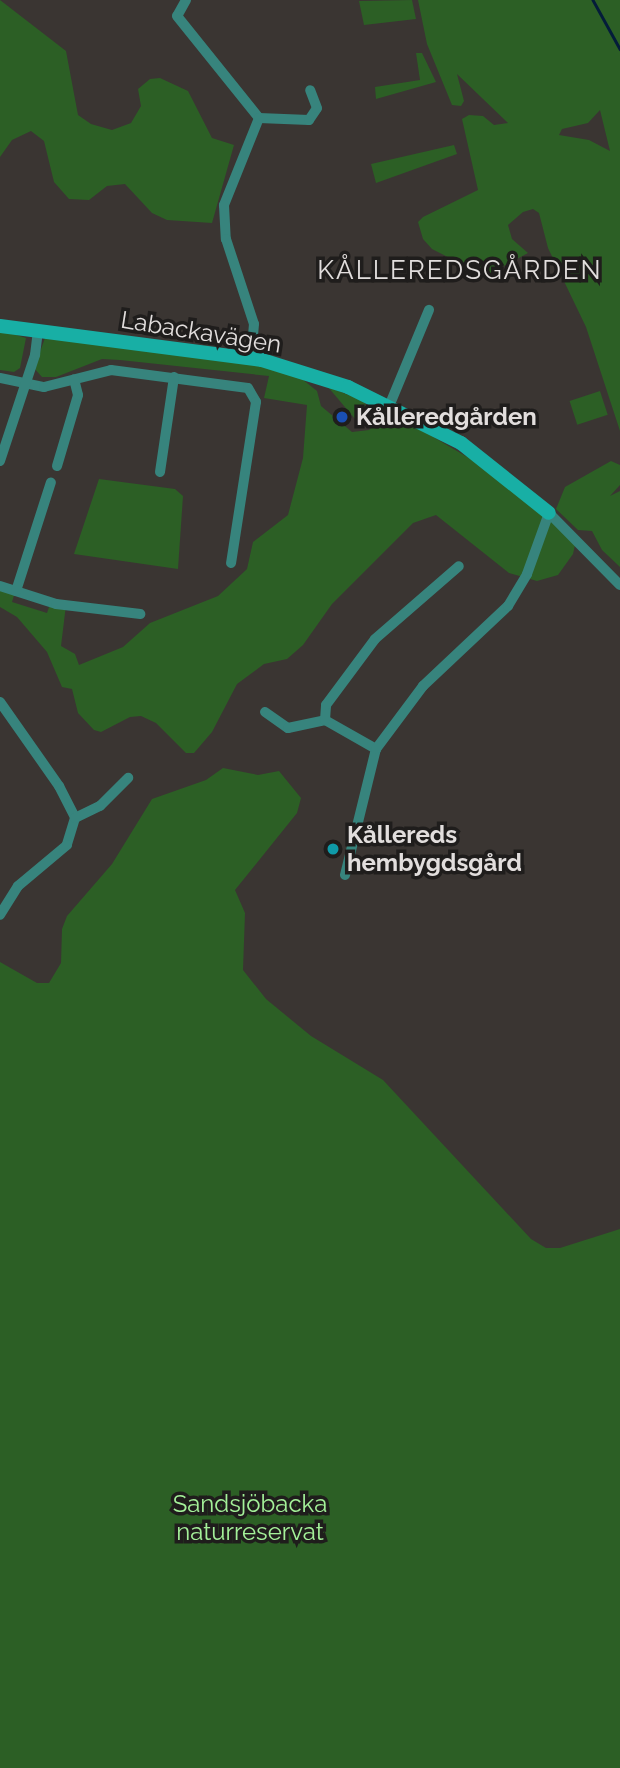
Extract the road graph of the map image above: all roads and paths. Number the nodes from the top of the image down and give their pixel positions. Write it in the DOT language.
graph roads {
  1 [pos="186,0"];
  2 [pos="310,90"];
  3 [pos="259,118"];
  4 [pos="429,310"];
  5 [pos="0,326"];
  6 [pos="38,331"];
  7 [pos="251,359"];
  8 [pos="0,377"];
  9 [pos="174,377"];
  10 [pos="74,379"];
  11 [pos="26,383"];
  12 [pos="390,404"];
  13 [pos="0,461"];
  14 [pos="57,466"];
  15 [pos="160,472"];
  16 [pos="51,482"];
  17 [pos="550,513"];
  18 [pos="231,563"];
  19 [pos="459,566"];
  20 [pos="620,585"];
  21 [pos="0,586"];
  22 [pos="16,590"];
  23 [pos="140,614"];
  24 [pos="0,702"];
  25 [pos="265,712"];
  26 [pos="325,720"];
  27 [pos="376,749"];
  28 [pos="128,778"];
  29 [pos="75,818"];
  30 [pos="345,875"];
  31 [pos="0,915"];
  1 -- 3 [label="street"];
  2 -- 3 [label="street"];
  3 -- 7 [label="street"];
  4 -- 12 [label="street"];
  5 -- 6 [label="street, Labackavägen"];
  6 -- 7 [label="street, Labackavägen"];
  6 -- 11 [label="street"];
  7 -- 12 [label="street, Labackavägen"];
  8 -- 11 [label="street"];
  9 -- 10 [label="street"];
  9 -- 15 [label="street"];
  9 -- 18 [label="street"];
  10 -- 11 [label="street"];
  10 -- 14 [label="street"];
  11 -- 13 [label="street"];
  12 -- 17 [label="street, Labackavägen"];
  16 -- 22 [label="street"];
  17 -- 20 [label="street"];
  17 -- 27 [label="street"];
  19 -- 26 [label="street"];
  21 -- 22 [label="street"];
  22 -- 23 [label="street"];
  24 -- 29 [label="street"];
  25 -- 26 [label="street"];
  26 -- 27 [label="street"];
  27 -- 30 [label="street"];
  28 -- 29 [label="street"];
  29 -- 31 [label="street"];
}
